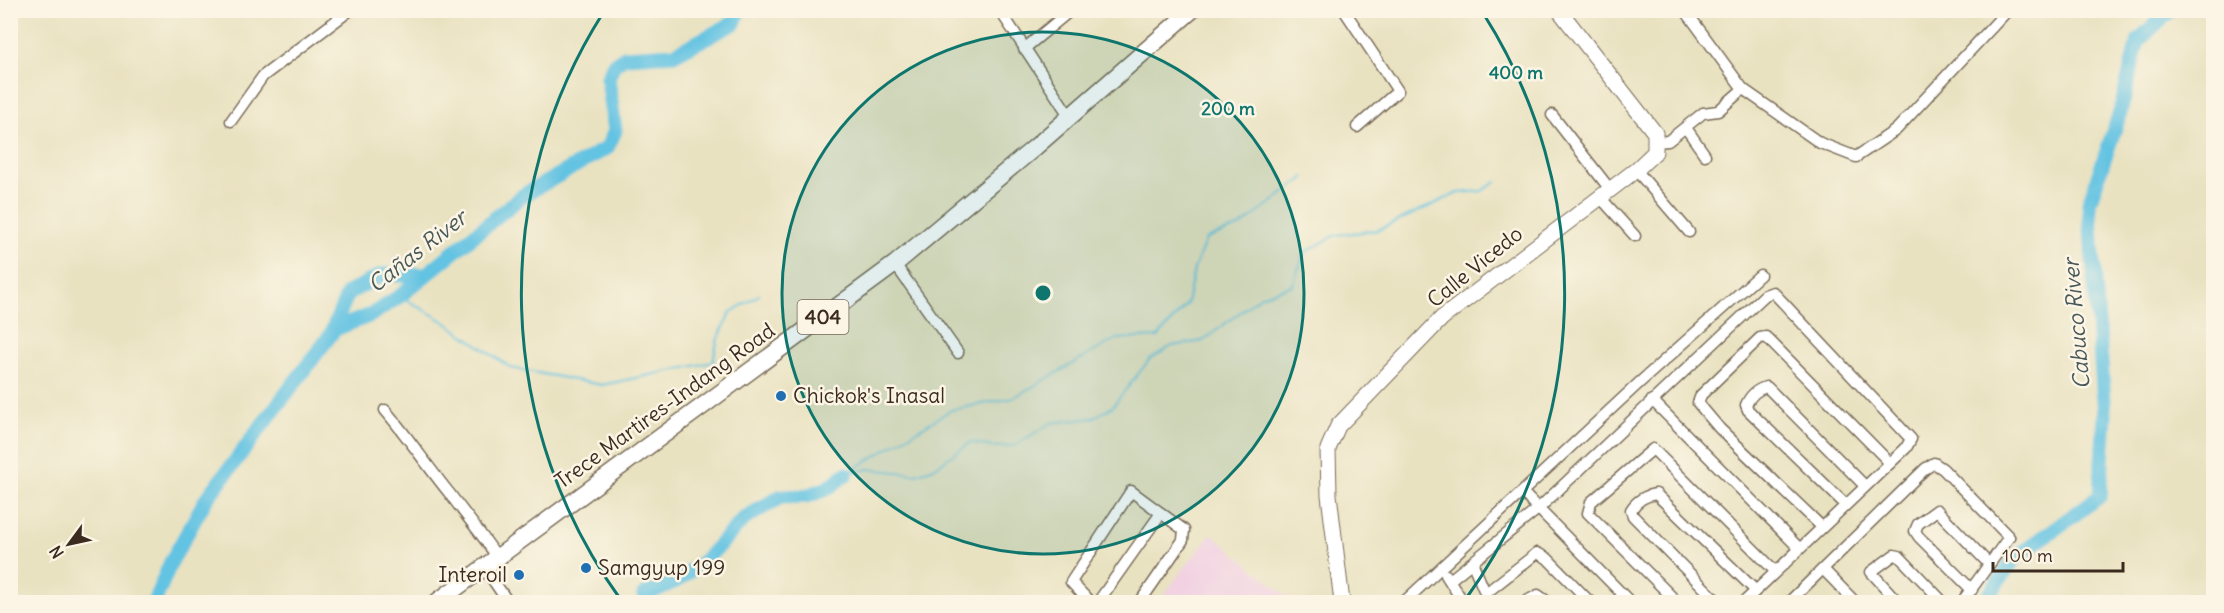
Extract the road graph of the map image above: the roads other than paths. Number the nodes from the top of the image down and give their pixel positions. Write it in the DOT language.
graph roads {
  1 [pos="1071,10"];
  2 [pos="1192,10"];
  3 [pos="1344,10"];
  4 [pos="1559,10"];
  5 [pos="1685,10"];
  6 [pos="2008,10"];
  7 [pos="349,11"];
  8 [pos="1001,12"];
  9 [pos="1024,49"];
  10 [pos="1743,89"];
  11 [pos="1552,115"];
  12 [pos="1070,117"];
  13 [pos="231,121"];
  14 [pos="1357,127"];
  15 [pos="1686,128"];
  16 [pos="1655,142"];
  17 [pos="1705,155"];
  18 [pos="1636,170"];
  19 [pos="1604,192"];
  20 [pos="1689,232"];
  21 [pos="1635,236"];
  22 [pos="895,264"];
  23 [pos="1760,275"];
  24 [pos="958,353"];
  25 [pos="1652,400"];
  26 [pos="385,410"];
  27 [pos="1890,463"];
  28 [pos="1865,486"];
  29 [pos="1523,493"];
  30 [pos="1845,504"];
  31 [pos="1538,509"];
  32 [pos="1161,513"];
  33 [pos="1822,527"];
  34 [pos="1799,548"];
  35 [pos="491,562"];
  36 [pos="1473,564"];
  37 [pos="1989,564"];
  38 [pos="1442,569"];
  39 [pos="1823,569"];
  40 [pos="1775,571"];
  41 [pos="1450,580"];
  42 [pos="1755,590"];
  43 [pos="1972,590"];
  44 [pos="1487,598"];
  45 [pos="437,603"];
  46 [pos="508,603"];
  47 [pos="1090,603"];
  48 [pos="1098,603"];
  49 [pos="1140,603"];
  50 [pos="1342,603"];
  51 [pos="1404,603"];
  52 [pos="1463,603"];
  53 [pos="1525,603"];
  54 [pos="1548,603"];
  55 [pos="1590,603"];
  56 [pos="1630,603"];
  57 [pos="1677,603"];
  58 [pos="1718,603"];
  59 [pos="1744,603"];
  60 [pos="1789,603"];
  61 [pos="1855,603"];
  62 [pos="1898,603"];
  63 [pos="1943,603"];
  64 [pos="1962,603"];
  1 -- 9 [label="street"];
  2 -- 12 [label="main road, Trece Martires-Indang Road / 404"];
  3 -- 14 [label="street"];
  4 -- 16 [label="street"];
  5 -- 10 [label="street"];
  6 -- 10 [label="street"];
  7 -- 13 [label="street"];
  8 -- 9 [label="street"];
  9 -- 12 [label="street"];
  10 -- 15 [label="street"];
  11 -- 19 [label="street"];
  12 -- 22 [label="main road, Trece Martires-Indang Road / 404"];
  15 -- 16 [label="street"];
  15 -- 17 [label="street"];
  16 -- 18 [label="street, Calle Vicedo"];
  18 -- 19 [label="street, Calle Vicedo"];
  18 -- 20 [label="street"];
  19 -- 21 [label="street"];
  19 -- 50 [label="street, Calle Vicedo"];
  22 -- 24 [label="street"];
  22 -- 35 [label="main road, Trece Martires-Indang Road / 404"];
  23 -- 29 [label="street"];
  25 -- 27 [label="street"];
  25 -- 31 [label="street"];
  25 -- 34 [label="street"];
  26 -- 35 [label="street"];
  27 -- 28 [label="street"];
  27 -- 33 [label="street"];
  28 -- 30 [label="street"];
  28 -- 30 [label="street"];
  29 -- 31 [label="street"];
  29 -- 38 [label="street"];
  30 -- 33 [label="street"];
  31 -- 36 [label="street"];
  31 -- 56 [label="street"];
  32 -- 47 [label="street"];
  32 -- 48 [label="street"];
  32 -- 49 [label="street"];
  33 -- 34 [label="street"];
  34 -- 40 [label="street"];
  35 -- 45 [label="main road, Trece Martires-Indang Road / 404"];
  35 -- 46 [label="street"];
  36 -- 41 [label="street"];
  36 -- 44 [label="street"];
  37 -- 39 [label="street"];
  37 -- 43 [label="street"];
  37 -- 43 [label="street"];
  38 -- 41 [label="street"];
  38 -- 51 [label="street"];
  39 -- 60 [label="street"];
  39 -- 61 [label="street"];
  40 -- 42 [label="street"];
  40 -- 57 [label="street"];
  41 -- 52 [label="street"];
  42 -- 58 [label="street"];
  42 -- 59 [label="street"];
  43 -- 64 [label="street"];
  44 -- 55 [label="street"];
  53 -- 54 [label="street"];
  62 -- 63 [label="street"];
}
